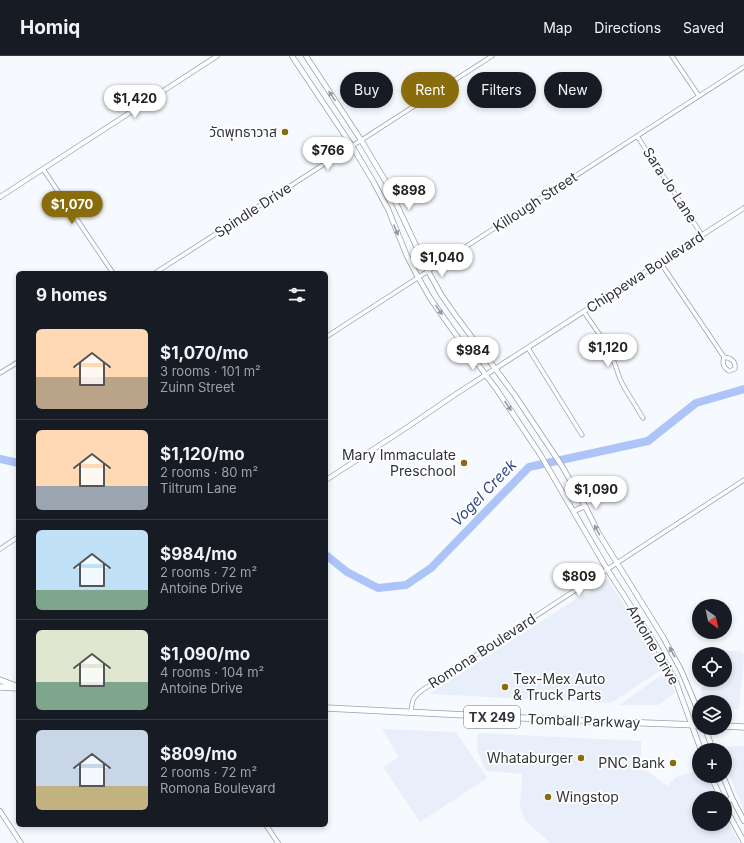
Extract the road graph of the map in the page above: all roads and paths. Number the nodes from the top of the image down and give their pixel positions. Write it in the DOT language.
graph roads {
  1 [pos="217,56"];
  2 [pos="292,56"];
  3 [pos="306,56"];
  4 [pos="492,56"];
  5 [pos="672,56"];
  6 [pos="744,67"];
  7 [pos="320,78"];
  8 [pos="312,84"];
  9 [pos="699,96"];
  10 [pos="637,136"];
  11 [pos="361,140"];
  12 [pos="352,146"];
  13 [pos="43,169"];
  14 [pos="0,197"];
  15 [pos="397,204"];
  16 [pos="744,208"];
  17 [pos="388,209"];
  18 [pos="702,235"];
  19 [pos="660,262"];
  20 [pos="112,271"];
  21 [pos="158,271"];
  22 [pos="428,271"];
  23 [pos="418,277"];
  24 [pos="584,312"];
  25 [pos="328,336"];
  26 [pos="528,348"];
  27 [pos="724,357"];
  28 [pos="16,363"];
  29 [pos="495,369"];
  30 [pos="0,373"];
  31 [pos="486,374"];
  32 [pos="643,418"];
  33 [pos="532,422"];
  34 [pos="523,428"];
  35 [pos="582,435"];
  36 [pos="328,479"];
  37 [pos="744,480"];
  38 [pos="584,506"];
  39 [pos="574,511"];
  40 [pos="16,538"];
  41 [pos="0,549"];
  42 [pos="617,563"];
  43 [pos="607,569"];
  44 [pos="663,637"];
  45 [pos="654,642"];
  46 [pos="0,680"];
  47 [pos="16,687"];
  48 [pos="0,688"];
  49 [pos="16,688"];
  50 [pos="692,696"];
  51 [pos="328,708"];
  52 [pos="411,712"];
  53 [pos="691,725"];
  54 [pos="732,726"];
  55 [pos="744,727"];
  56 [pos="698,743"];
  57 [pos="732,798"];
  58 [pos="0,811"];
  59 [pos="732,821"];
  60 [pos="744,821"];
  61 [pos="267,827"];
  62 [pos="744,842"];
  63 [pos="21,843"];
  64 [pos="278,843"];
  1 -- 13 [label="street"];
  2 -- 8 [label="main road, Antoine Drive"];
  3 -- 7 [label="main road, Antoine Drive"];
  4 -- 11 [label="street, Spindle Drive"];
  5 -- 9 [label="street"];
  6 -- 9 [label="street, Killough Street"];
  7 -- 8 [label="main road"];
  11 -- 7 [label="main road, Antoine Drive, one-way"];
  8 -- 12 [label="main road, Antoine Drive"];
  9 -- 10 [label="street, Killough Street"];
  10 -- 18 [label="street, Sara Jo Lane"];
  10 -- 22 [label="street, Killough Street"];
  11 -- 12 [label="street, Spindle Drive"];
  11 -- 15 [label="main road, Antoine Drive"];
  12 -- 17 [label="main road, Antoine Drive"];
  12 -- 21 [label="street, Spindle Drive"];
  13 -- 14 [label="street"];
  13 -- 20 [label="street"];
  15 -- 17 [label="main road"];
  15 -- 22 [label="main road, Antoine Drive"];
  16 -- 18 [label="street, Chippewa Boulevard"];
  17 -- 23 [label="main road, Antoine Drive, one-way"];
  18 -- 19 [label="street, Chippewa Boulevard"];
  19 -- 24 [label="street, Chippewa Boulevard"];
  19 -- 27 [label="street"];
  22 -- 23 [label="street, Killough Street"];
  22 -- 29 [label="main road, Antoine Drive"];
  23 -- 25 [label="street, Killough Street"];
  23 -- 31 [label="main road, Antoine Drive, one-way"];
  24 -- 26 [label="street, Chippewa Boulevard"];
  24 -- 32 [label="street"];
  26 -- 29 [label="street, Chippewa Boulevard"];
  26 -- 35 [label="street"];
  28 -- 30 [label="street"];
  29 -- 31 [label="street, Chippewa Boulevard"];
  29 -- 33 [label="main road, Antoine Drive"];
  31 -- 34 [label="main road, Antoine Drive, one-way"];
  31 -- 36 [label="street, Chippewa Boulevard"];
  33 -- 34 [label="main road"];
  33 -- 38 [label="main road, Antoine Drive"];
  34 -- 39 [label="main road, Antoine Drive"];
  37 -- 42 [label="street, Romona Boulevard"];
  38 -- 39 [label="main road"];
  42 -- 38 [label="main road, Antoine Drive, one-way"];
  39 -- 43 [label="main road, Antoine Drive"];
  40 -- 41 [label="street"];
  42 -- 43 [label="street, Romona Boulevard"];
  42 -- 44 [label="main road, Antoine Drive"];
  43 -- 45 [label="main road, Antoine Drive"];
  43 -- 52 [label="street, Romona Boulevard"];
  44 -- 45 [label="main road"];
  50 -- 44 [label="main road, Antoine Drive, one-way"];
  45 -- 53 [label="main road, Antoine Drive"];
  46 -- 47 [label="main road"];
  48 -- 49 [label="main road"];
  51 -- 52 [label="main road, Tomball Parkway / TX 249"];
  52 -- 53 [label="main road, Tomball Parkway / TX 249"];
  53 -- 56 [label="main road, Antoine Drive"];
  54 -- 55 [label="main road"];
  57 -- 60 [label="main road"];
  58 -- 63 [label="street"];
  59 -- 62 [label="main road"];
  61 -- 64 [label="street"];
}
